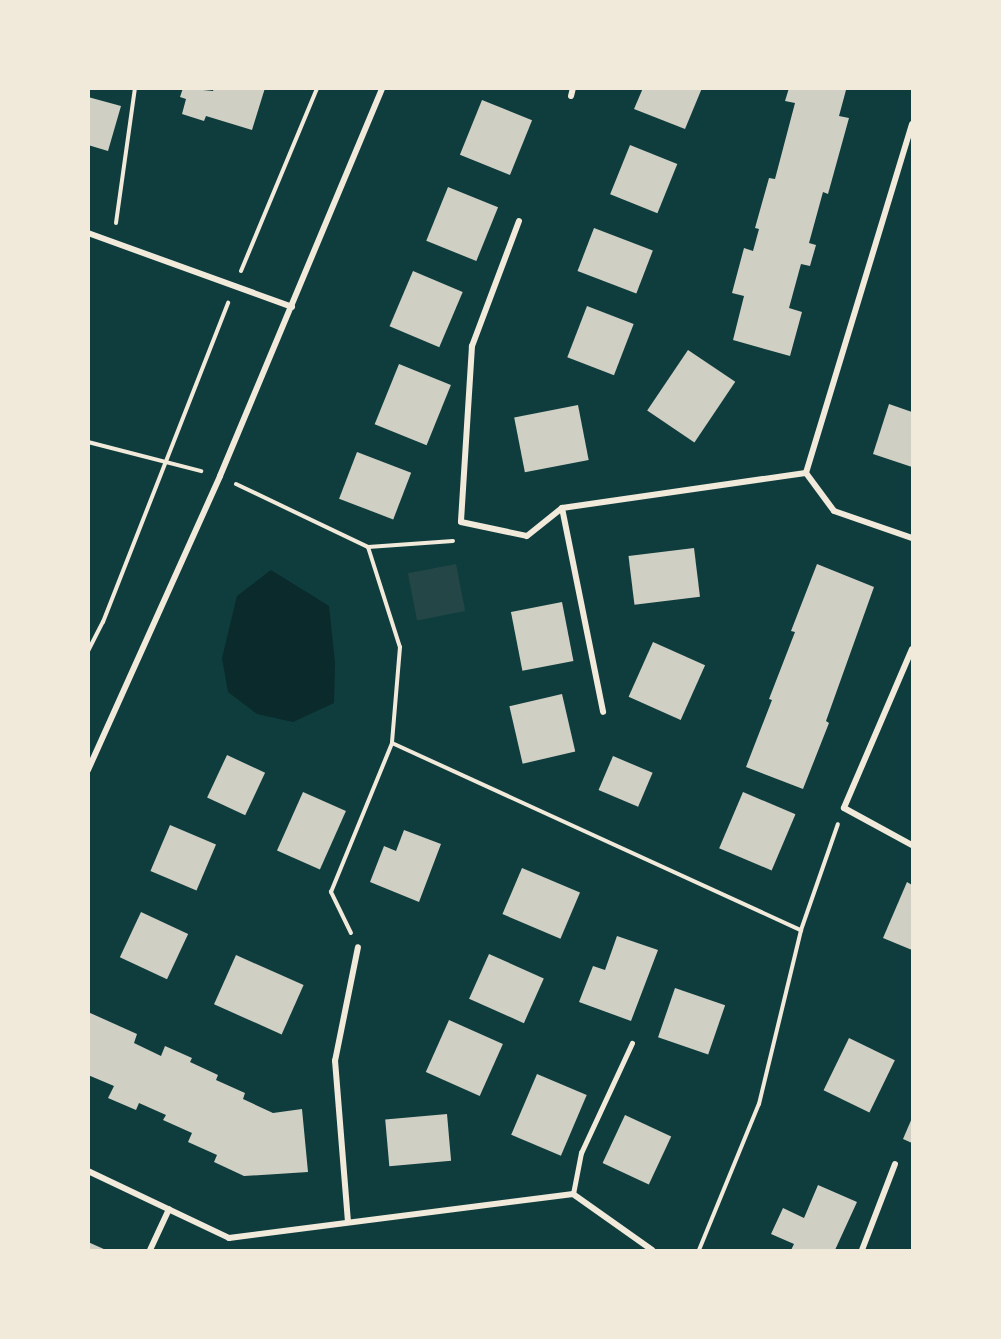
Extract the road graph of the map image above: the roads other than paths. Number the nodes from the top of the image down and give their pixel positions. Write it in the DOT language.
graph roads {
  1 [pos="382,88"];
  2 [pos="573,88"];
  3 [pos="571,96"];
  4 [pos="912,124"];
  5 [pos="519,221"];
  6 [pos="88,233"];
  7 [pos="292,307"];
  8 [pos="806,473"];
  9 [pos="562,508"];
  10 [pos="912,538"];
  11 [pos="912,649"];
  12 [pos="603,712"];
  13 [pos="88,770"];
  14 [pos="912,845"];
  15 [pos="358,947"];
  16 [pos="632,1043"];
  17 [pos="895,1164"];
  18 [pos="88,1171"];
  19 [pos="573,1194"];
  20 [pos="169,1209"];
  21 [pos="348,1222"];
  22 [pos="150,1251"];
  23 [pos="652,1251"];
  24 [pos="862,1251"];
  1 -- 7 [label="street"];
  2 -- 3 [label="street"];
  4 -- 8 [label="street"];
  5 -- 9 [label="street"];
  6 -- 7 [label="street"];
  7 -- 13 [label="street"];
  8 -- 9 [label="street"];
  8 -- 10 [label="street"];
  9 -- 12 [label="street"];
  11 -- 14 [label="street"];
  15 -- 21 [label="street"];
  16 -- 19 [label="lane"];
  17 -- 24 [label="street"];
  18 -- 20 [label="street"];
  19 -- 21 [label="street"];
  19 -- 23 [label="street"];
  20 -- 21 [label="street"];
  20 -- 22 [label="street"];
}
